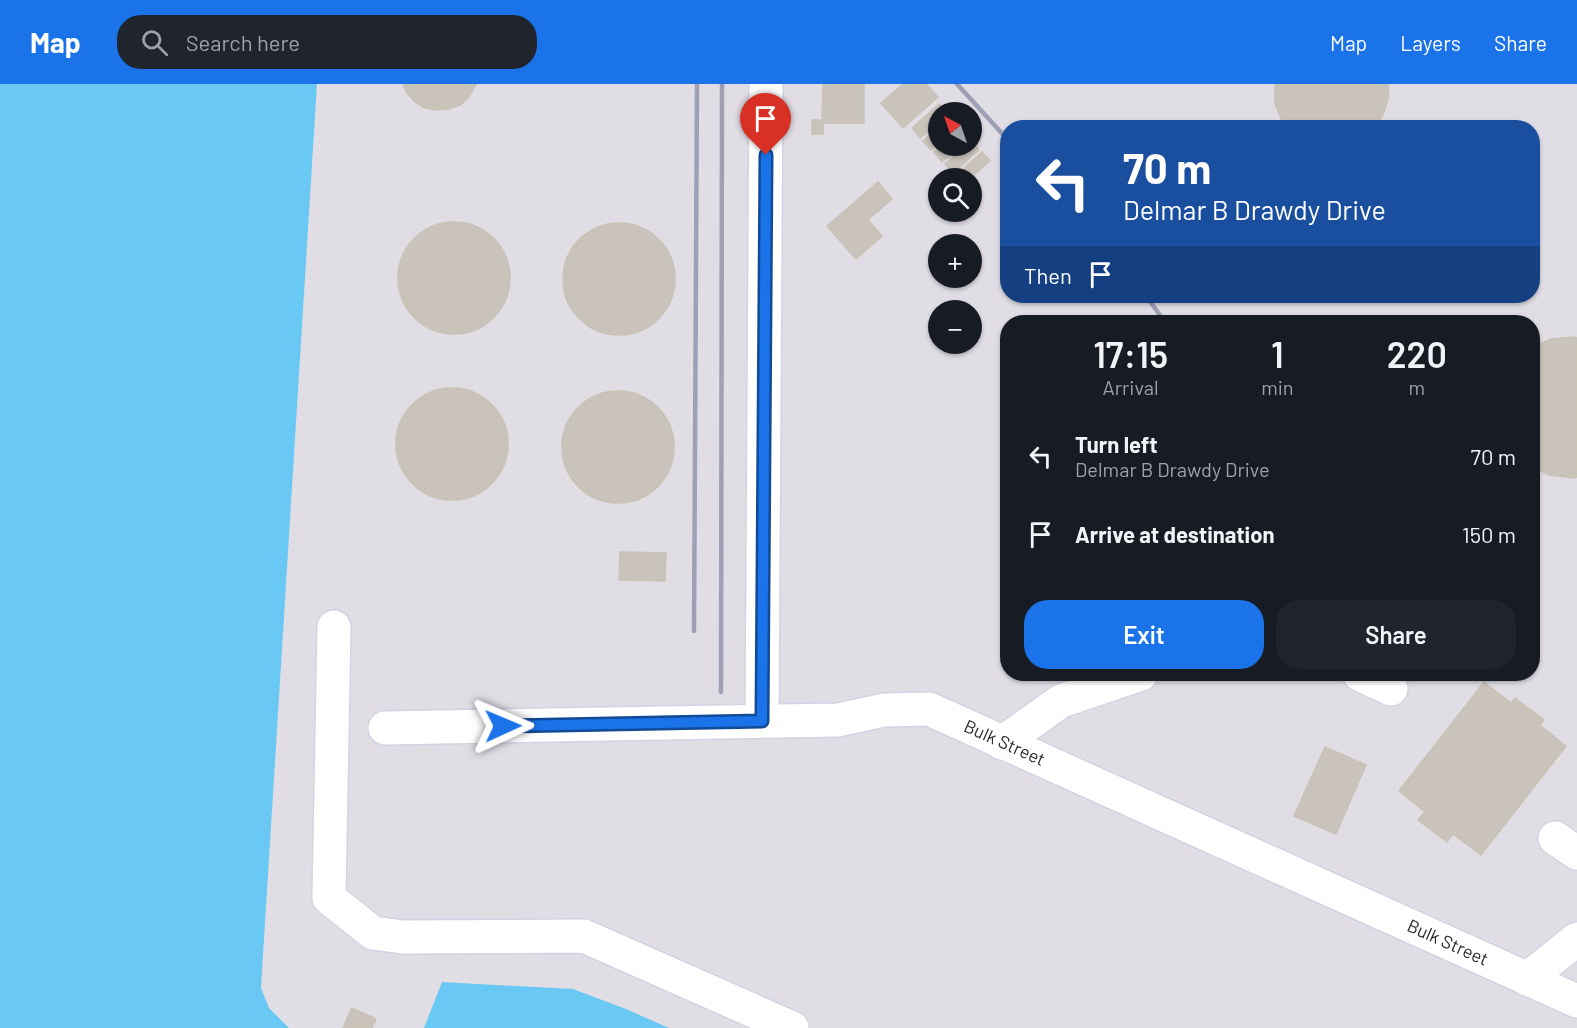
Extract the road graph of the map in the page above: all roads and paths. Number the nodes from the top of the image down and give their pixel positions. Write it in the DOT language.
graph roads {
  1 [pos="766,84"];
  2 [pos="334,627"];
  3 [pos="1120,681"];
  4 [pos="1374,681"];
  5 [pos="1392,689"];
  6 [pos="762,721"];
  7 [pos="385,728"];
  8 [pos="1002,743"];
  9 [pos="1577,939"];
  10 [pos="1527,979"];
  11 [pos="1577,1001"];
  12 [pos="792,1028"];
  1 -- 6 [label="street"];
  2 -- 12 [label="street"];
  3 -- 8 [label="street"];
  4 -- 5 [label="street"];
  6 -- 7 [label="street, Bulk Street"];
  6 -- 8 [label="street, Bulk Street"];
  8 -- 10 [label="street, Bulk Street"];
  9 -- 10 [label="street"];
  10 -- 11 [label="street, Bulk Street"];
}
